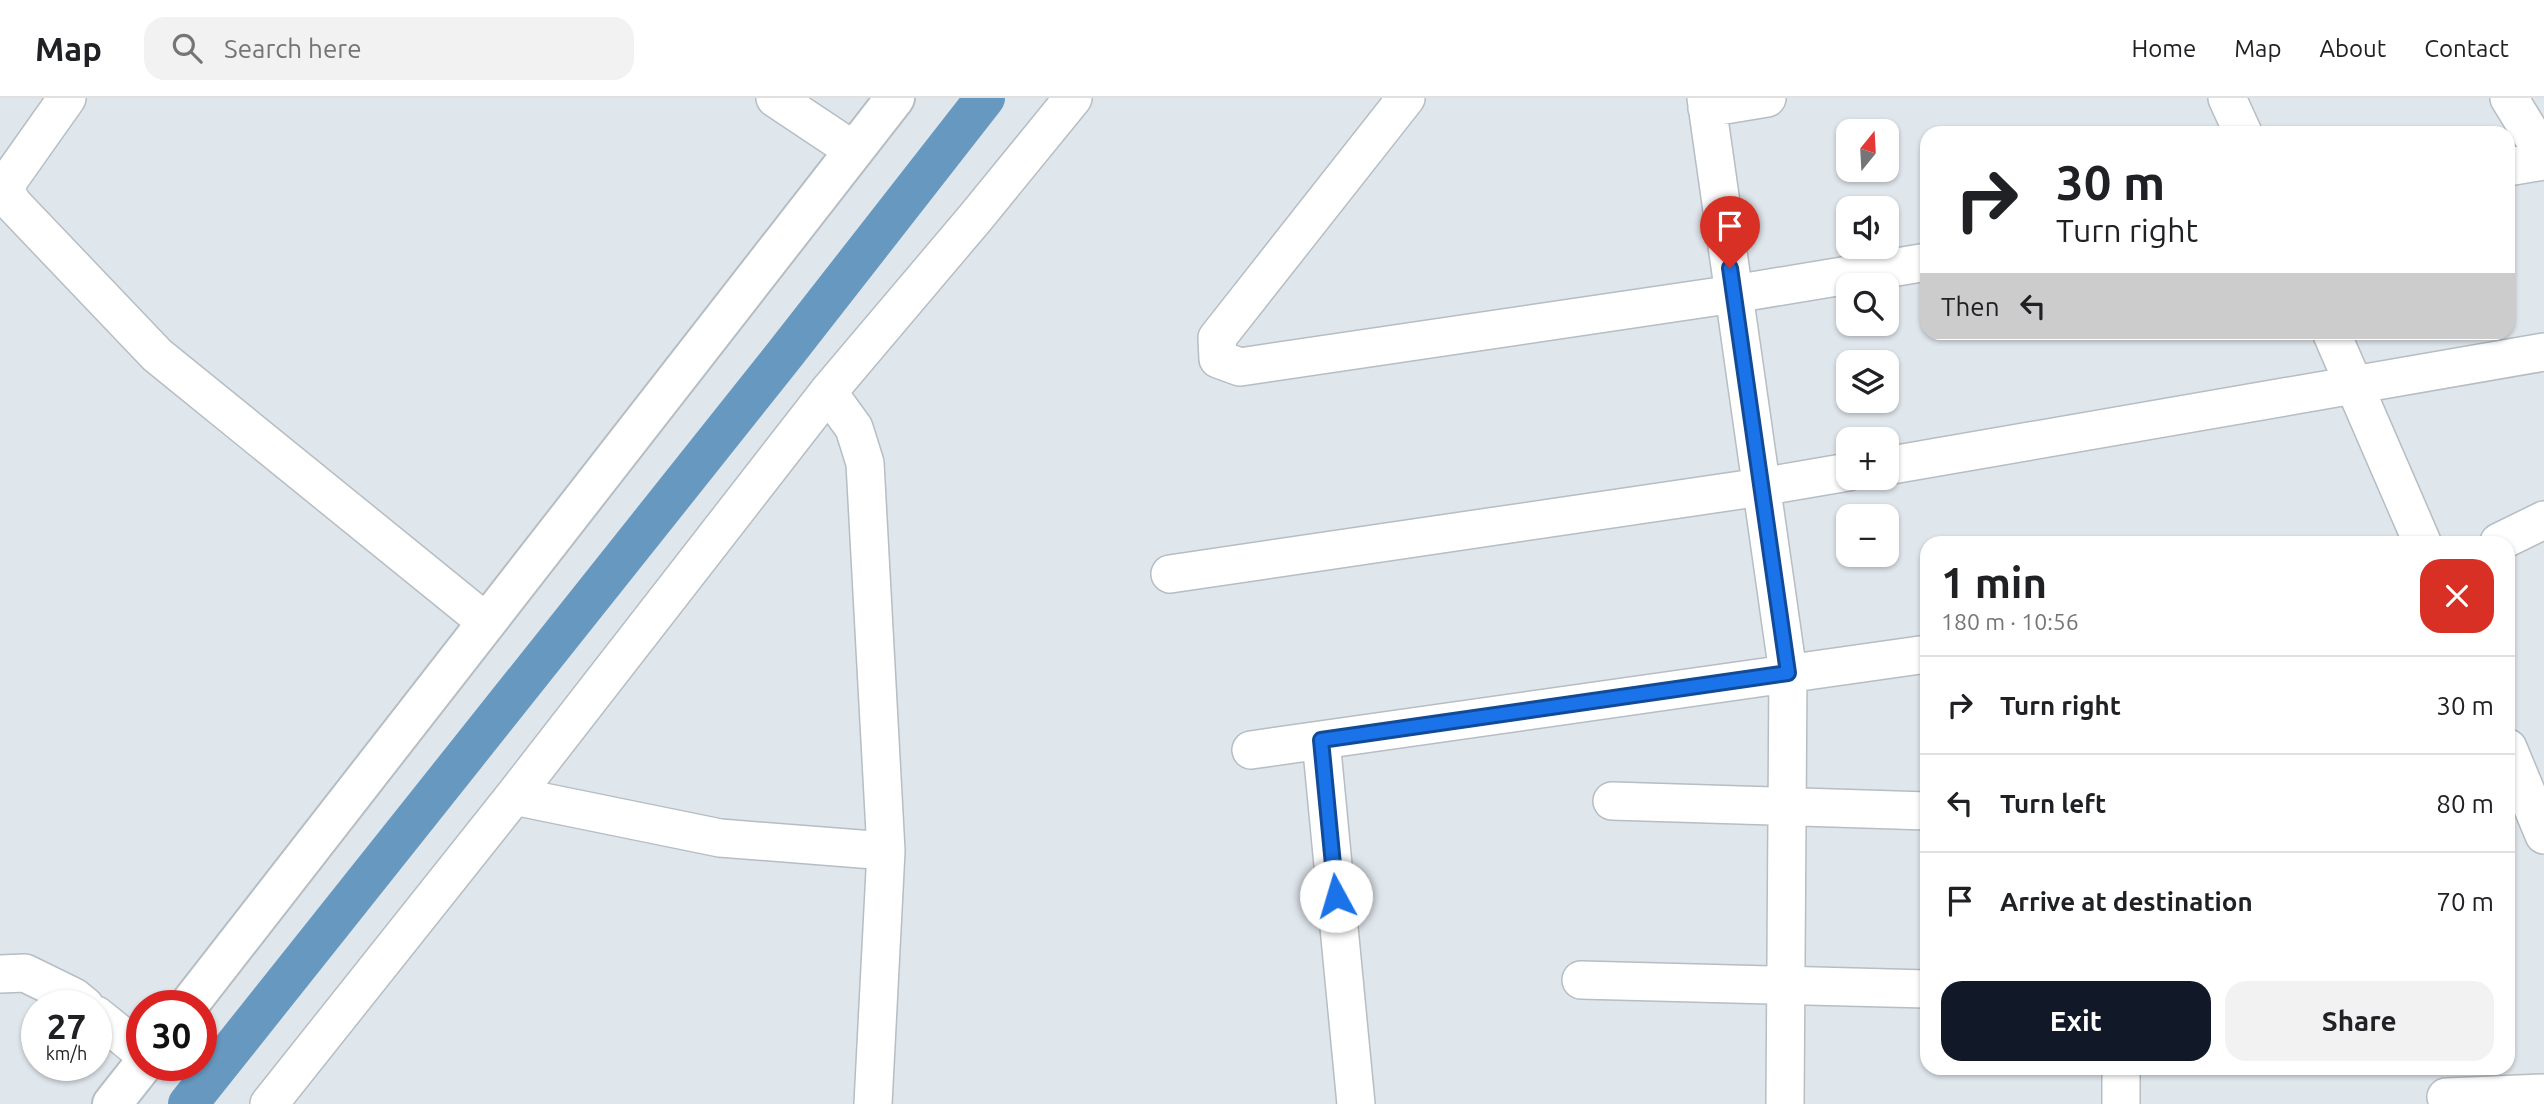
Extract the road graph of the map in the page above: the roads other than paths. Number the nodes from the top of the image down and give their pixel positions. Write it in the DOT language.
graph roads {
  1 [pos="67,98"];
  2 [pos="775,98"];
  3 [pos="895,98"];
  4 [pos="1073,98"];
  5 [pos="1406,98"];
  6 [pos="1767,98"];
  7 [pos="2227,98"];
  8 [pos="2509,98"];
  9 [pos="1706,103"];
  10 [pos="2240,126"];
  11 [pos="853,150"];
  12 [pos="2544,155"];
  13 [pos="2544,161"];
  14 [pos="2515,166"];
  15 [pos="1920,263"];
  16 [pos="1734,294"];
  17 [pos="2334,340"];
  18 [pos="2544,352"];
  19 [pos="2354,385"];
  20 [pos="828,392"];
  21 [pos="1899,464"];
  22 [pos="1836,474"];
  23 [pos="1761,487"];
  24 [pos="2544,520"];
  25 [pos="2419,536"];
  26 [pos="2511,536"];
  27 [pos="1170,574"];
  28 [pos="486,622"];
  29 [pos="1920,655"];
  30 [pos="1788,673"];
  31 [pos="1321,740"];
  32 [pos="1251,750"];
  33 [pos="2515,765"];
  34 [pos="514,796"];
  35 [pos="1612,801"];
  36 [pos="1787,806"];
  37 [pos="1920,811"];
  38 [pos="2544,835"];
  39 [pos="886,851"];
  40 [pos="0,974"];
  41 [pos="1581,980"];
  42 [pos="1786,985"];
  43 [pos="1920,989"];
  44 [pos="60,990"];
  45 [pos="200,990"];
  46 [pos="112,1028"];
  47 [pos="126,1039"];
  48 [pos="2121,1075"];
  49 [pos="130,1081"];
  50 [pos="2544,1093"];
  51 [pos="2446,1097"];
  52 [pos="112,1104"];
  53 [pos="269,1104"];
  54 [pos="873,1104"];
  55 [pos="1356,1104"];
  56 [pos="1785,1104"];
  57 [pos="2121,1104"];
  1 -- 28 [label="street"];
  2 -- 11 [label="street"];
  3 -- 11 [label="street"];
  4 -- 20 [label="street"];
  5 -- 16 [label="street"];
  6 -- 9 [label="street"];
  7 -- 10 [label="street"];
  8 -- 12 [label="street"];
  9 -- 16 [label="street"];
  11 -- 28 [label="street"];
  13 -- 14 [label="street"];
  15 -- 16 [label="street"];
  16 -- 23 [label="street"];
  17 -- 19 [label="street"];
  18 -- 19 [label="street"];
  19 -- 21 [label="street"];
  19 -- 25 [label="street"];
  20 -- 34 [label="street"];
  20 -- 39 [label="street"];
  22 -- 23 [label="street"];
  23 -- 27 [label="street"];
  23 -- 30 [label="street"];
  24 -- 26 [label="street"];
  28 -- 45 [label="street"];
  29 -- 30 [label="street"];
  30 -- 31 [label="street"];
  30 -- 36 [label="street"];
  31 -- 32 [label="street"];
  31 -- 55 [label="street"];
  33 -- 38 [label="street"];
  34 -- 39 [label="street"];
  34 -- 53 [label="street"];
  35 -- 36 [label="street"];
  36 -- 37 [label="street"];
  36 -- 42 [label="street"];
  39 -- 54 [label="street"];
  40 -- 44 [label="street"];
  41 -- 42 [label="street"];
  42 -- 43 [label="street"];
  42 -- 56 [label="street"];
  46 -- 47 [label="street"];
  48 -- 57 [label="street"];
  49 -- 52 [label="street"];
  50 -- 51 [label="street"];
}
